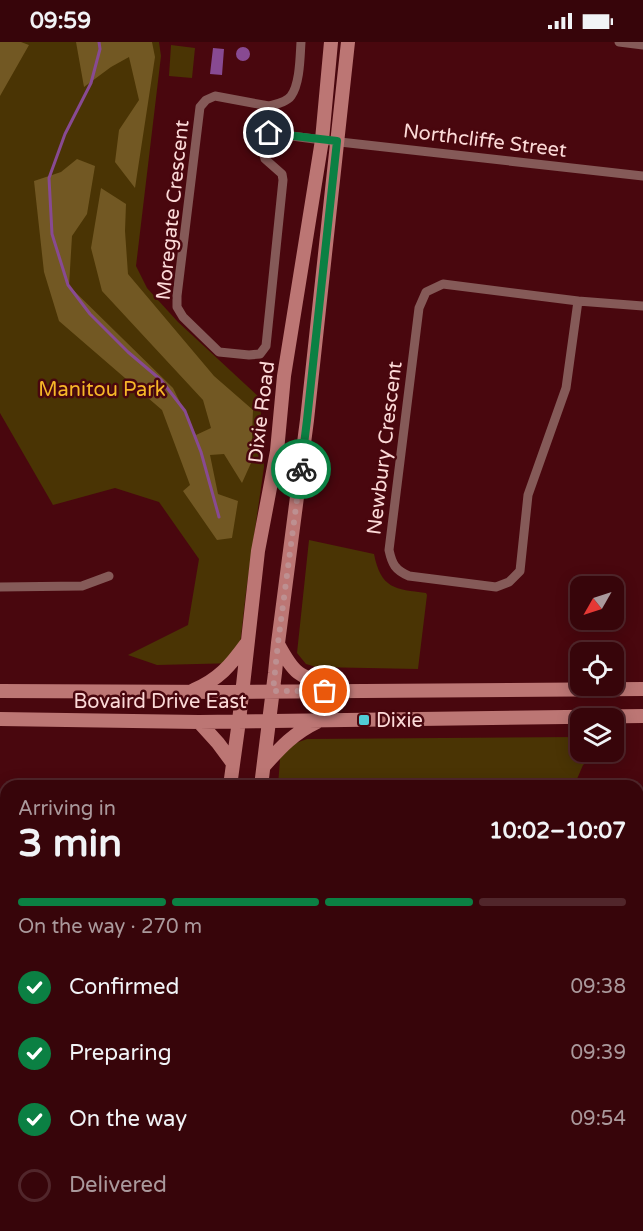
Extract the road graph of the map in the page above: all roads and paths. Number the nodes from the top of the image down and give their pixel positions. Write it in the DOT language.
graph roads {
  1 [pos="302,42"];
  2 [pos="331,42"];
  3 [pos="348,42"];
  4 [pos="619,42"];
  5 [pos="643,45"];
  6 [pos="269,106"];
  7 [pos="269,133"];
  8 [pos="322,140"];
  9 [pos="337,141"];
  10 [pos="643,176"];
  11 [pos="578,301"];
  12 [pos="643,306"];
  13 [pos="109,576"];
  14 [pos="0,587"];
  15 [pos="247,643"];
  16 [pos="278,643"];
  17 [pos="643,689"];
  18 [pos="0,691"];
  19 [pos="273,691"];
  20 [pos="344,691"];
  21 [pos="191,692"];
  22 [pos="242,692"];
  23 [pos="643,717"];
  24 [pos="0,719"];
  25 [pos="269,721"];
  26 [pos="320,721"];
  27 [pos="199,722"];
  28 [pos="239,722"];
  29 [pos="232,762"];
  30 [pos="264,766"];
  31 [pos="230,780"];
  32 [pos="262,780"];
  1 -- 6 [label="street"];
  2 -- 8 [label="main road, Dixie Road"];
  3 -- 9 [label="main road"];
  4 -- 5 [label="street"];
  6 -- 7 [label="street, Moregate Crescent"];
  6 -- 7 [label="street, Moregate Crescent"];
  7 -- 8 [label="street"];
  8 -- 9 [label="street, Northcliffe Street"];
  8 -- 15 [label="main road, Dixie Road"];
  9 -- 10 [label="street, Northcliffe Street"];
  9 -- 16 [label="main road"];
  11 -- 11 [label="street, Newbury Crescent"];
  11 -- 12 [label="street, Newbury Crescent"];
  13 -- 14 [label="street"];
  15 -- 21 [label="main road"];
  15 -- 22 [label="main road, Dixie Road"];
  16 -- 19 [label="main road"];
  16 -- 20 [label="main road"];
  17 -- 20 [label="main road, Bovaird Drive East"];
  18 -- 21 [label="main road, Bovaird Drive East"];
  19 -- 20 [label="main road, Bovaird Drive East"];
  19 -- 22 [label="main road, Bovaird Drive East"];
  19 -- 25 [label="main road"];
  21 -- 22 [label="main road, Bovaird Drive East"];
  22 -- 28 [label="main road, Dixie Road"];
  23 -- 26 [label="main road, Bovaird Drive East"];
  24 -- 27 [label="main road, Bovaird Drive East"];
  25 -- 26 [label="main road, Bovaird Drive East"];
  25 -- 28 [label="main road, Bovaird Drive East"];
  25 -- 30 [label="main road"];
  26 -- 30 [label="main road"];
  27 -- 28 [label="main road, Bovaird Drive East"];
  27 -- 29 [label="main road"];
  28 -- 29 [label="main road, Dixie Road"];
  29 -- 31 [label="main road, Dixie Road"];
  30 -- 32 [label="main road"];
}
